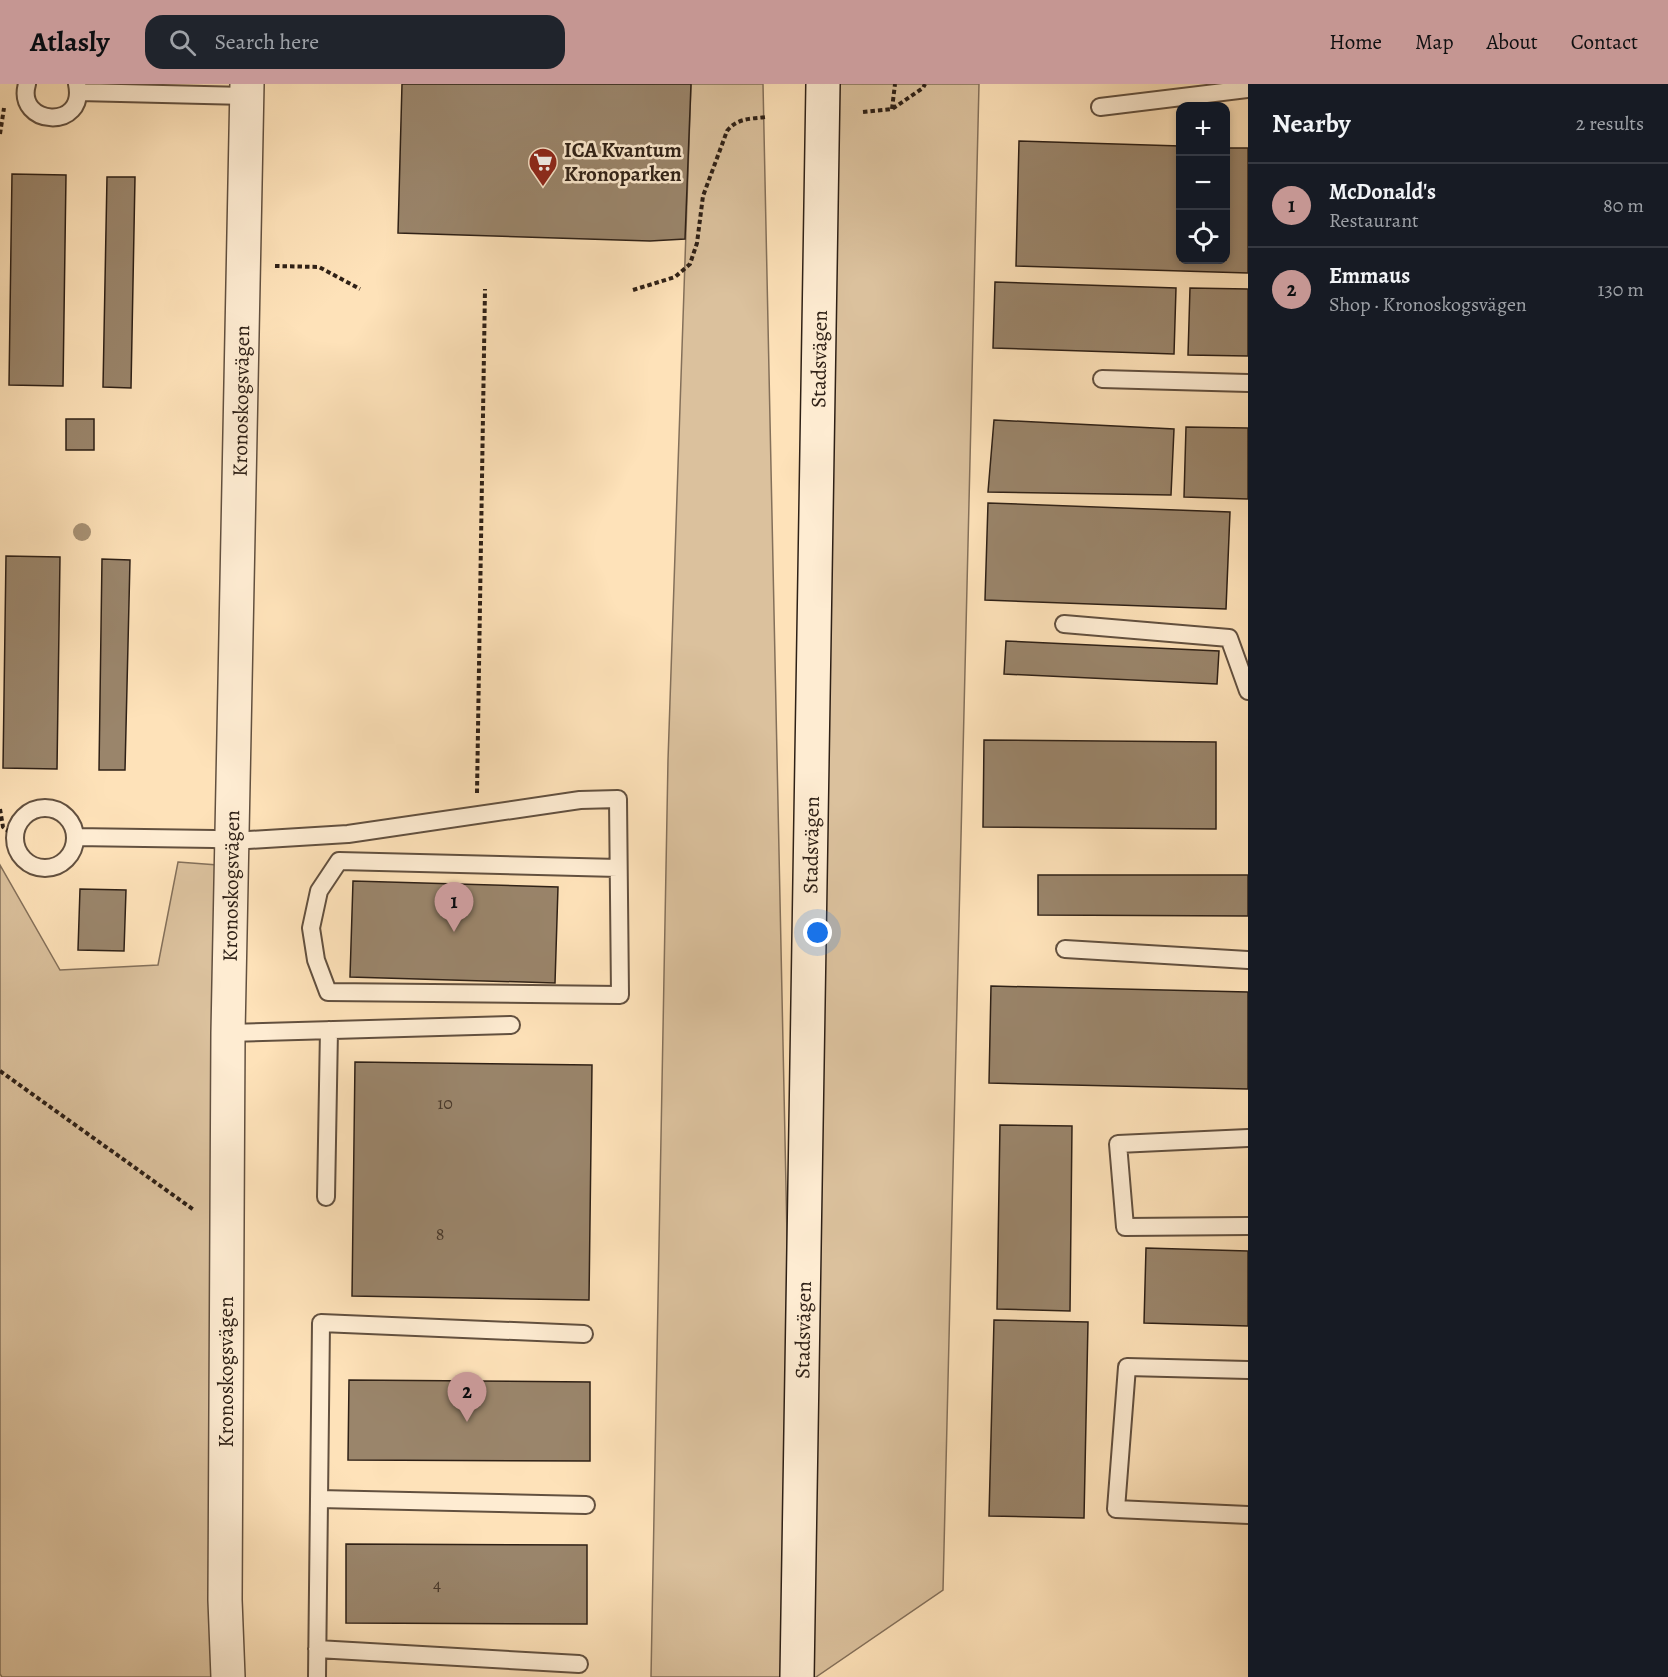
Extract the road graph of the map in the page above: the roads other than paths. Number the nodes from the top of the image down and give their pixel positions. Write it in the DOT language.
graph roads {
  1 [pos="27,84"];
  2 [pos="823,84"];
  3 [pos="78,88"];
  4 [pos="1248,89"];
  5 [pos="246,90"];
  6 [pos="1100,107"];
  7 [pos="1102,379"];
  8 [pos="1248,382"];
  9 [pos="1064,624"];
  10 [pos="1248,691"];
  11 [pos="75,837"];
  12 [pos="232,841"];
  13 [pos="618,868"];
  14 [pos="1065,949"];
  15 [pos="1248,960"];
  16 [pos="511,1025"];
  17 [pos="329,1030"];
  18 [pos="228,1033"];
  19 [pos="1248,1138"];
  20 [pos="326,1197"];
  21 [pos="1248,1226"];
  22 [pos="584,1335"];
  23 [pos="1248,1370"];
  24 [pos="319,1499"];
  25 [pos="586,1505"];
  26 [pos="1248,1515"];
  27 [pos="317,1649"];
  28 [pos="579,1665"];
  29 [pos="228,1677"];
  30 [pos="317,1677"];
  31 [pos="797,1677"];
  1 -- 3 [label="lane"];
  2 -- 31 [label="main road, Stadsvägen"];
  3 -- 5 [label="lane, Kronoskogsvägen"];
  4 -- 6 [label="lane"];
  5 -- 12 [label="main road, Kronoskogsvägen"];
  7 -- 8 [label="lane"];
  9 -- 10 [label="lane"];
  11 -- 11 [label="lane"];
  11 -- 12 [label="lane"];
  12 -- 13 [label="lane"];
  12 -- 18 [label="main road, Kronoskogsvägen"];
  13 -- 13 [label="lane"];
  14 -- 15 [label="lane"];
  16 -- 17 [label="lane"];
  17 -- 18 [label="lane"];
  17 -- 20 [label="lane"];
  18 -- 29 [label="main road, Kronoskogsvägen"];
  19 -- 21 [label="lane"];
  22 -- 24 [label="lane"];
  23 -- 26 [label="lane"];
  24 -- 25 [label="lane"];
  24 -- 27 [label="lane"];
  27 -- 28 [label="lane"];
  27 -- 30 [label="lane"];
}
